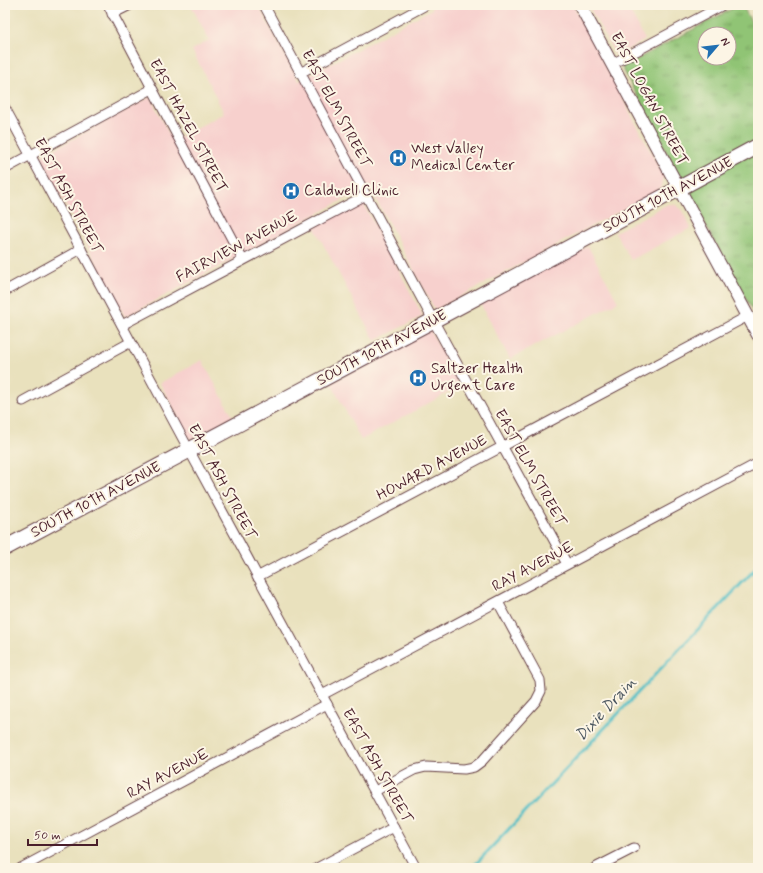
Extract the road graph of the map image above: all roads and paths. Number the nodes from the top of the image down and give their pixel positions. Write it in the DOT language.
graph roads {
  1 [pos="108,5"];
  2 [pos="130,5"];
  3 [pos="264,5"];
  4 [pos="580,5"];
  5 [pos="723,5"];
  6 [pos="423,6"];
  7 [pos="112,14"];
  8 [pos="612,64"];
  9 [pos="300,73"];
  10 [pos="152,89"];
  11 [pos="5,108"];
  12 [pos="758,146"];
  13 [pos="31,155"];
  14 [pos="5,169"];
  15 [pos="679,189"];
  16 [pos="366,195"];
  17 [pos="81,249"];
  18 [pos="243,260"];
  19 [pos="5,291"];
  20 [pos="748,316"];
  21 [pos="433,320"];
  22 [pos="122,325"];
  23 [pos="758,335"];
  24 [pos="131,342"];
  25 [pos="23,401"];
  26 [pos="503,446"];
  27 [pos="189,450"];
  28 [pos="758,463"];
  29 [pos="5,548"];
  30 [pos="567,564"];
  31 [pos="257,577"];
  32 [pos="498,602"];
  33 [pos="322,695"];
  34 [pos="327,704"];
  35 [pos="375,791"];
  36 [pos="394,827"];
  37 [pos="634,848"];
  38 [pos="21,868"];
  39 [pos="317,868"];
  40 [pos="416,868"];
  41 [pos="595,868"];
  1 -- 7 [label="street, EAST HAZEL STREET"];
  2 -- 7 [label="street"];
  3 -- 9 [label="street, EAST ELM STREET"];
  4 -- 8 [label="street, EAST LOGAN STREET"];
  5 -- 8 [label="street"];
  6 -- 9 [label="street"];
  7 -- 10 [label="street, EAST HAZEL STREET"];
  8 -- 15 [label="street, EAST LOGAN STREET"];
  9 -- 16 [label="street, EAST ELM STREET"];
  10 -- 13 [label="street"];
  10 -- 18 [label="street, EAST HAZEL STREET"];
  11 -- 13 [label="street, EAST ASH STREET"];
  12 -- 15 [label="main road, SOUTH 10TH AVENUE"];
  13 -- 14 [label="street"];
  13 -- 17 [label="street, EAST ASH STREET"];
  15 -- 20 [label="street, EAST LOGAN STREET"];
  15 -- 21 [label="main road, SOUTH 10TH AVENUE"];
  16 -- 18 [label="street, FAIRVIEW AVENUE"];
  16 -- 21 [label="street, EAST ELM STREET"];
  17 -- 19 [label="street"];
  17 -- 22 [label="street, EAST ASH STREET"];
  18 -- 22 [label="street, FAIRVIEW AVENUE"];
  20 -- 23 [label="street, EAST LOGAN STREET"];
  20 -- 26 [label="street, HOWARD AVENUE"];
  21 -- 26 [label="street, EAST ELM STREET"];
  21 -- 27 [label="main road, SOUTH 10TH AVENUE"];
  22 -- 24 [label="street, EAST ASH STREET"];
  24 -- 25 [label="street"];
  24 -- 27 [label="street, EAST ASH STREET"];
  26 -- 30 [label="street, EAST ELM STREET"];
  26 -- 31 [label="street, HOWARD AVENUE"];
  27 -- 29 [label="main road, SOUTH 10TH AVENUE"];
  27 -- 31 [label="street, EAST ASH STREET"];
  28 -- 30 [label="street, RAY AVENUE"];
  30 -- 32 [label="street, RAY AVENUE"];
  31 -- 33 [label="street, EAST ASH STREET"];
  32 -- 33 [label="street, RAY AVENUE"];
  32 -- 35 [label="street"];
  33 -- 34 [label="street, EAST ASH STREET"];
  34 -- 35 [label="street, EAST ASH STREET"];
  34 -- 38 [label="street, RAY AVENUE"];
  35 -- 36 [label="street, EAST ASH STREET"];
  36 -- 39 [label="street"];
  36 -- 40 [label="street, EAST ASH STREET"];
  37 -- 41 [label="street"];
}
